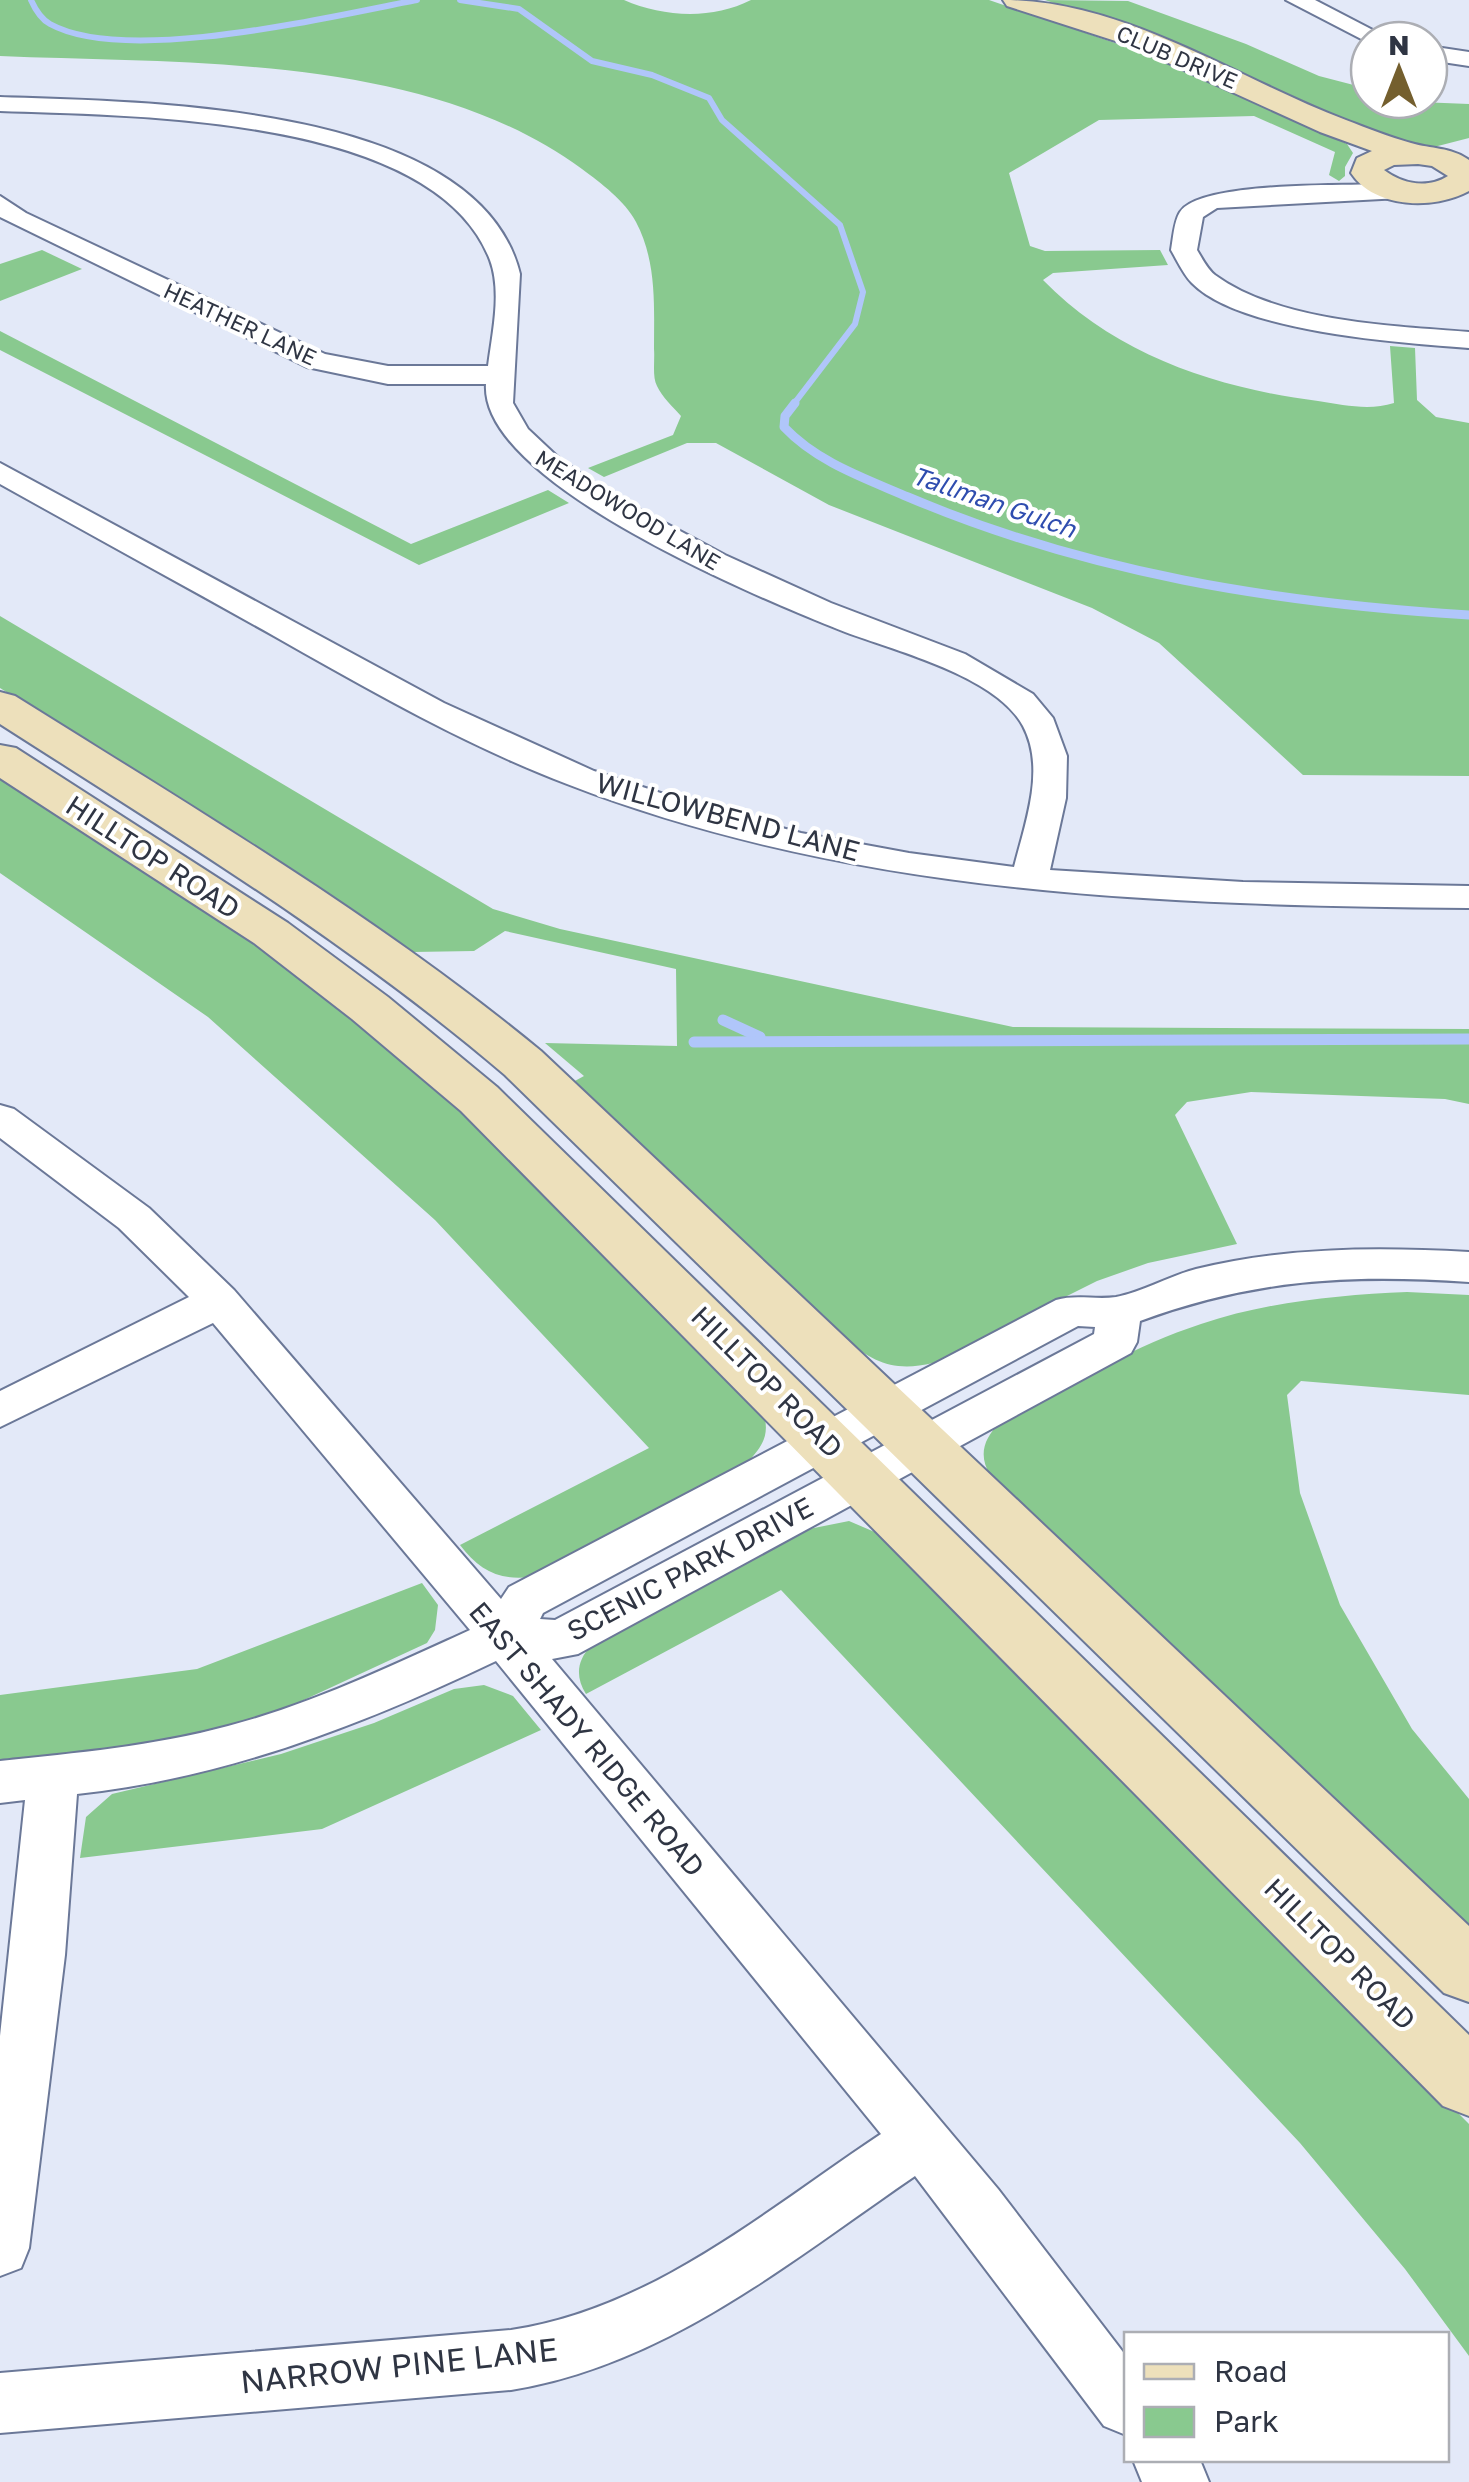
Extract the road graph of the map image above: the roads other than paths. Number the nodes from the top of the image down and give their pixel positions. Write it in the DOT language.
graph roads {
  1 [pos="1017,0"];
  2 [pos="1297,0"];
  3 [pos="1349,25"];
  4 [pos="12,104"];
  5 [pos="1332,125"];
  6 [pos="0,133"];
  7 [pos="1414,154"];
  8 [pos="1467,156"];
  9 [pos="1370,168"];
  10 [pos="1410,192"];
  11 [pos="1326,194"];
  12 [pos="0,204"];
  13 [pos="1469,340"];
  14 [pos="500,375"];
  15 [pos="0,472"];
  16 [pos="0,706"];
  17 [pos="0,758"];
  18 [pos="1029,881"];
  19 [pos="1469,897"];
  20 [pos="0,1118"];
  21 [pos="1469,1267"];
  22 [pos="219,1301"];
  23 [pos="0,1411"];
  24 [pos="906,1428"];
  25 [pos="844,1460"];
  26 [pos="504,1636"];
  27 [pos="26,1780"];
  28 [pos="1469,1971"];
  29 [pos="1469,2083"];
  30 [pos="920,2141"];
  31 [pos="0,2248"];
  32 [pos="0,2402"];
  33 [pos="1124,2402"];
  1 -- 5 [label="main road, CLUB DRIVE"];
  2 -- 3 [label="street"];
  4 -- 6 [label="street"];
  4 -- 14 [label="street, MEADOWOOD LANE"];
  5 -- 7 [label="main road, CLUB DRIVE"];
  5 -- 9 [label="main road, CLUB DRIVE"];
  7 -- 8 [label="main road, CLUB DRIVE"];
  7 -- 9 [label="main road"];
  8 -- 10 [label="main road"];
  9 -- 10 [label="main road, CLUB DRIVE"];
  9 -- 11 [label="street"];
  10 -- 11 [label="street"];
  11 -- 13 [label="street"];
  12 -- 14 [label="street, HEATHER LANE"];
  14 -- 18 [label="street, MEADOWOOD LANE"];
  15 -- 18 [label="street, WILLOWBEND LANE"];
  16 -- 24 [label="main road, HILLTOP ROAD"];
  17 -- 25 [label="main road, HILLTOP ROAD"];
  18 -- 19 [label="street, WILLOWBEND LANE"];
  20 -- 22 [label="street, EAST SHADY RIDGE ROAD"];
  21 -- 24 [label="street, SCENIC PARK DRIVE"];
  22 -- 23 [label="street"];
  22 -- 26 [label="street, EAST SHADY RIDGE ROAD"];
  24 -- 25 [label="street, SCENIC PARK DRIVE"];
  24 -- 28 [label="main road, HILLTOP ROAD"];
  25 -- 26 [label="street, SCENIC PARK DRIVE"];
  25 -- 29 [label="main road, HILLTOP ROAD"];
  26 -- 27 [label="street, SCENIC PARK DRIVE"];
  26 -- 30 [label="street, EAST SHADY RIDGE ROAD"];
  27 -- 31 [label="street"];
  30 -- 32 [label="street, NARROW PINE LANE"];
  30 -- 33 [label="street, EAST SHADY RIDGE ROAD"];
}
